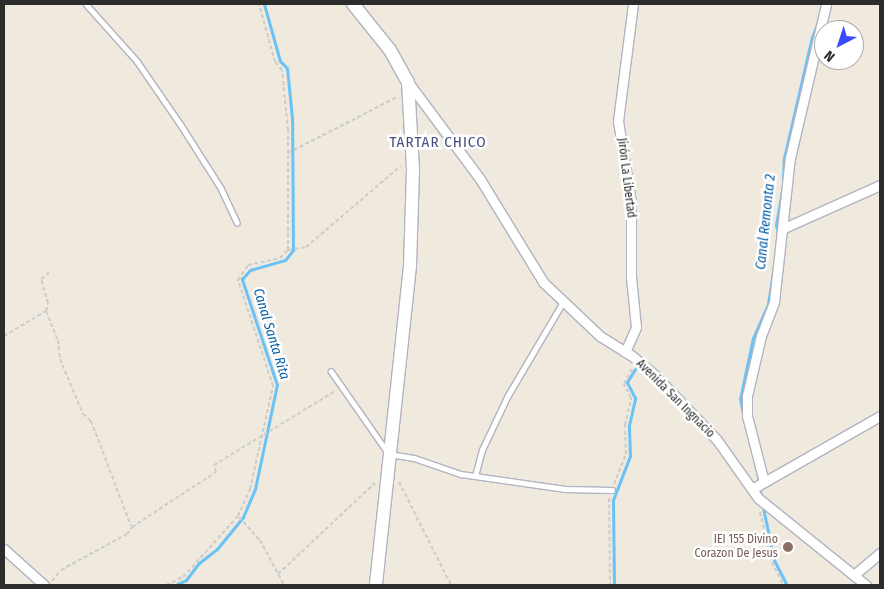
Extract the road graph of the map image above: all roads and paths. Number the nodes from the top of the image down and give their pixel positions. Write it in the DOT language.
graph roads {
  1 [pos="86,4"];
  2 [pos="259,4"];
  3 [pos="353,4"];
  4 [pos="633,4"];
  5 [pos="826,4"];
  6 [pos="408,86"];
  7 [pos="288,153"];
  8 [pos="412,156"];
  9 [pos="880,184"];
  10 [pos="237,222"];
  11 [pos="784,228"];
  12 [pos="288,250"];
  13 [pos="50,272"];
  14 [pos="563,302"];
  15 [pos="46,312"];
  16 [pos="4,336"];
  17 [pos="626,352"];
  18 [pos="637,360"];
  19 [pos="331,371"];
  20 [pos="341,387"];
  21 [pos="880,416"];
  22 [pos="262,435"];
  23 [pos="389,454"];
  24 [pos="387,472"];
  25 [pos="475,476"];
  26 [pos="764,482"];
  27 [pos="752,489"];
  28 [pos="612,490"];
  29 [pos="758,498"];
  30 [pos="238,516"];
  31 [pos="132,527"];
  32 [pos="4,549"];
  33 [pos="880,553"];
  34 [pos="278,574"];
  35 [pos="855,574"];
  36 [pos="46,585"];
  37 [pos="166,585"];
  38 [pos="284,585"];
  39 [pos="376,585"];
  40 [pos="450,585"];
  41 [pos="610,585"];
  42 [pos="783,585"];
  43 [pos="866,585"];
  1 -- 10 [label="lane"];
  2 -- 7 [label="path"];
  3 -- 6 [label="street"];
  4 -- 17 [label="street, Jirón La Libertad"];
  5 -- 11 [label="street"];
  6 -- 7 [label="path"];
  6 -- 8 [label="street"];
  6 -- 14 [label="street, Avenida San Ingnacio"];
  7 -- 12 [label="path"];
  8 -- 12 [label="path"];
  8 -- 23 [label="street"];
  9 -- 11 [label="street"];
  11 -- 26 [label="street"];
  12 -- 22 [label="path"];
  13 -- 15 [label="path"];
  14 -- 17 [label="street, Avenida San Ingnacio"];
  14 -- 25 [label="lane"];
  15 -- 16 [label="path"];
  15 -- 31 [label="path"];
  17 -- 18 [label="street, Avenida San Ingnacio"];
  18 -- 27 [label="street, Avenida San Ingnacio"];
  18 -- 28 [label="path"];
  19 -- 20 [label="lane"];
  20 -- 22 [label="path"];
  20 -- 23 [label="lane"];
  21 -- 26 [label="street"];
  22 -- 30 [label="path"];
  22 -- 31 [label="path"];
  23 -- 24 [label="street"];
  23 -- 25 [label="lane"];
  24 -- 34 [label="path"];
  24 -- 39 [label="street"];
  24 -- 40 [label="path"];
  25 -- 28 [label="lane"];
  26 -- 27 [label="street"];
  27 -- 29 [label="street, Avenida San Ingnacio"];
  28 -- 41 [label="path"];
  29 -- 35 [label="street, Avenida San Ingnacio"];
  29 -- 42 [label="path"];
  30 -- 34 [label="path"];
  30 -- 37 [label="path"];
  31 -- 36 [label="path"];
  32 -- 36 [label="street"];
  33 -- 35 [label="street"];
  34 -- 38 [label="path"];
  35 -- 43 [label="street, Avenida San Ingnacio"];
}
